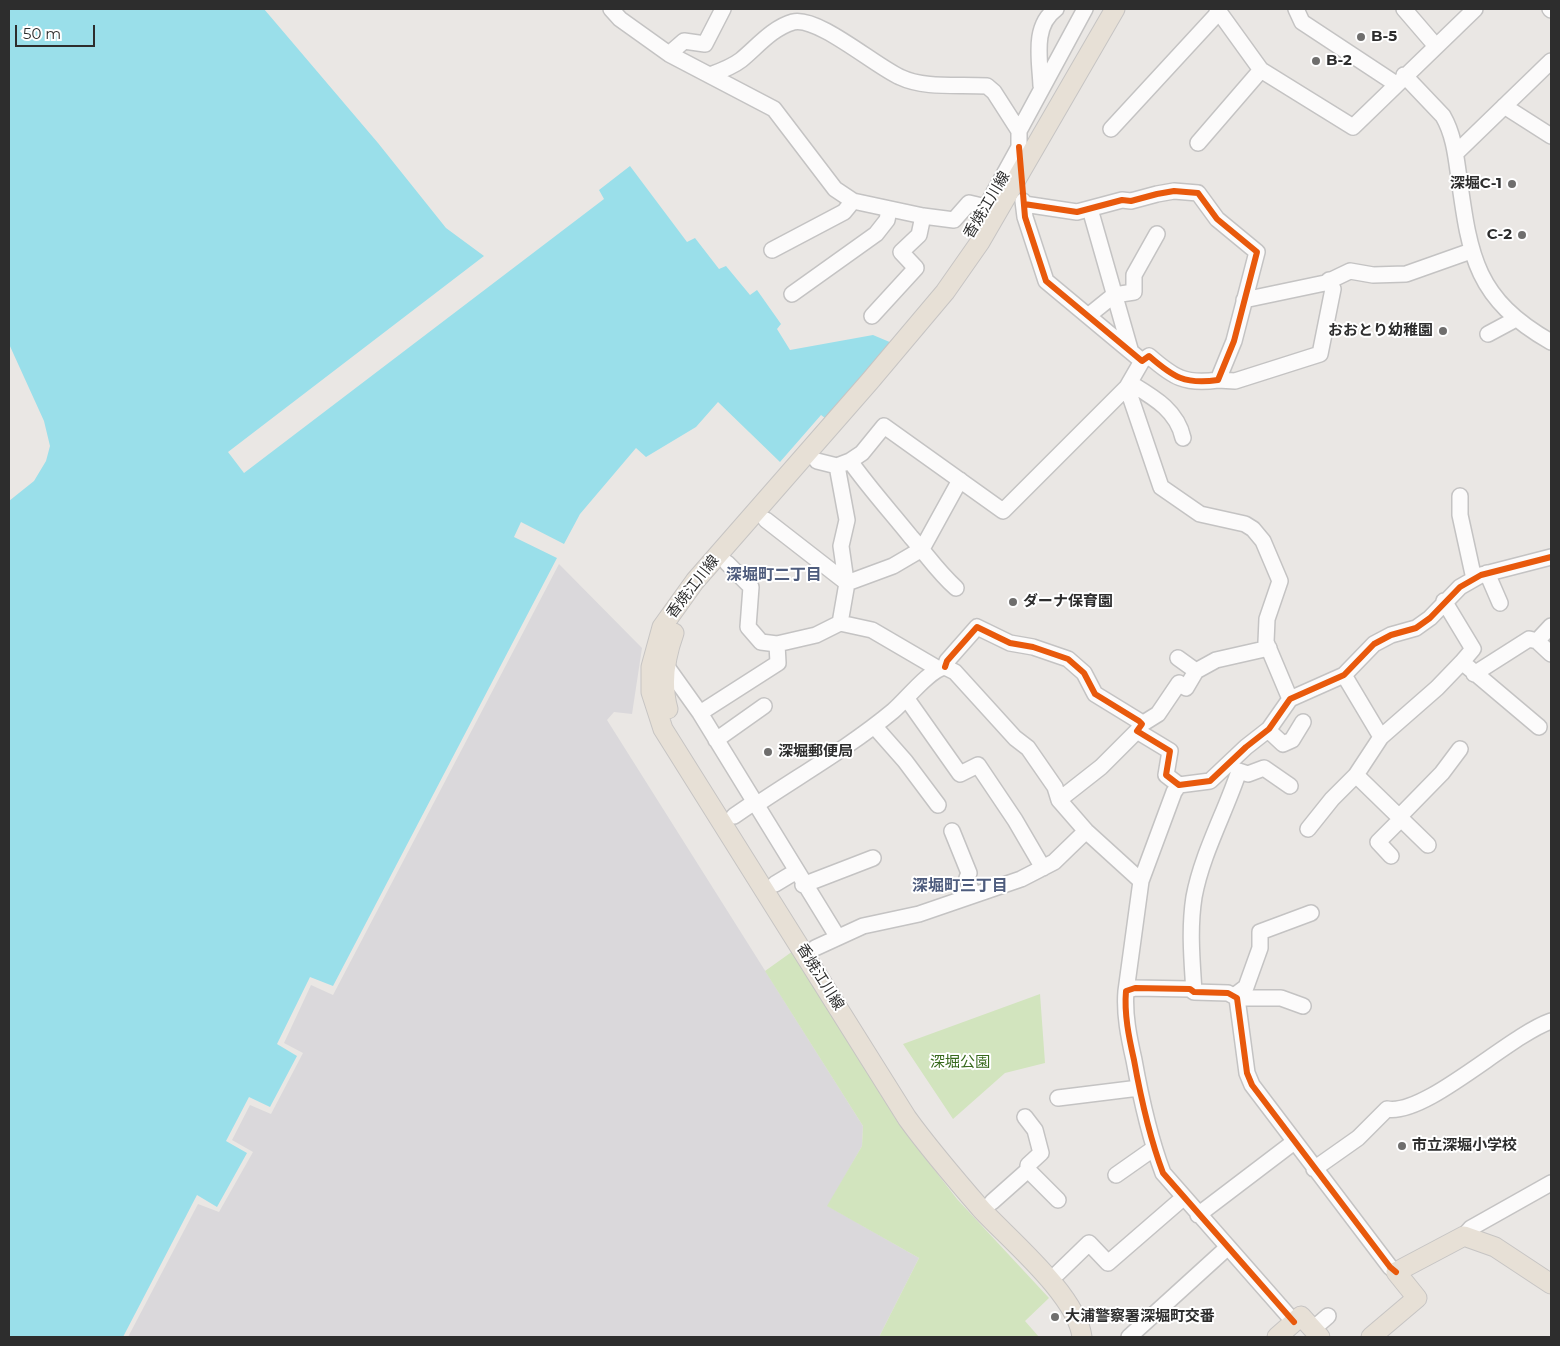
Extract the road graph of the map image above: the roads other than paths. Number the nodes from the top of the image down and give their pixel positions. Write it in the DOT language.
graph roads {
  1 [pos="611,9"];
  2 [pos="723,9"];
  3 [pos="1056,9"];
  4 [pos="1085,9"];
  5 [pos="1115,9"];
  6 [pos="1130,9"];
  7 [pos="1296,9"];
  8 [pos="1404,9"];
  9 [pos="1475,9"];
  10 [pos="1217,11"];
  11 [pos="794,15"];
  12 [pos="1435,45"];
  13 [pos="669,54"];
  14 [pos="1550,65"];
  15 [pos="1261,70"];
  16 [pos="710,75"];
  17 [pos="1400,80"];
  18 [pos="1041,88"];
  19 [pos="1504,106"];
  20 [pos="1111,129"];
  21 [pos="1019,131"];
  22 [pos="1551,136"];
  23 [pos="1198,143"];
  24 [pos="1456,153"];
  25 [pos="853,201"];
  26 [pos="1090,209"];
  27 [pos="889,210"];
  28 [pos="924,216"];
  29 [pos="1157,234"];
  30 [pos="772,250"];
  31 [pos="1471,251"];
  32 [pos="1329,280"];
  33 [pos="792,294"];
  34 [pos="1114,295"];
  35 [pos="1244,300"];
  36 [pos="872,316"];
  37 [pos="1088,316"];
  38 [pos="1516,319"];
  39 [pos="920,334"];
  40 [pos="1488,334"];
  41 [pos="1551,342"];
  42 [pos="1130,349"];
  43 [pos="1142,361"];
  44 [pos="1218,380"];
  45 [pos="1129,385"];
  46 [pos="875,386"];
  47 [pos="1183,438"];
  48 [pos="817,461"];
  49 [pos="843,464"];
  50 [pos="960,480"];
  51 [pos="1460,496"];
  52 [pos="766,520"];
  53 [pos="922,550"];
  54 [pos="1551,557"];
  55 [pos="727,563"];
  56 [pos="1480,576"];
  57 [pos="847,582"];
  58 [pos="956,588"];
  59 [pos="1444,601"];
  60 [pos="1500,603"];
  61 [pos="840,623"];
  62 [pos="1551,626"];
  63 [pos="1537,641"];
  64 [pos="777,644"];
  65 [pos="1270,648"];
  66 [pos="663,652"];
  67 [pos="1551,654"];
  68 [pos="1178,658"];
  69 [pos="1462,662"];
  70 [pos="941,668"];
  71 [pos="1196,671"];
  72 [pos="1474,674"];
  73 [pos="1344,675"];
  74 [pos="907,699"];
  75 [pos="1290,699"];
  76 [pos="764,706"];
  77 [pos="661,709"];
  78 [pos="700,713"];
  79 [pos="1303,722"];
  80 [pos="875,726"];
  81 [pos="1539,727"];
  82 [pos="1139,728"];
  83 [pos="1268,730"];
  84 [pos="1381,738"];
  85 [pos="716,740"];
  86 [pos="1460,750"];
  87 [pos="1356,775"];
  88 [pos="1179,785"];
  89 [pos="1290,786"];
  90 [pos="1059,800"];
  91 [pos="753,803"];
  92 [pos="938,805"];
  93 [pos="736,814"];
  94 [pos="1399,819"];
  95 [pos="1308,829"];
  96 [pos="952,831"];
  97 [pos="1086,831"];
  98 [pos="1428,844"];
  99 [pos="1391,856"];
  100 [pos="873,858"];
  101 [pos="1043,868"];
  102 [pos="799,878"];
  103 [pos="1141,881"];
  104 [pos="776,884"];
  105 [pos="973,895"];
  106 [pos="1311,913"];
  107 [pos="837,936"];
  108 [pos="816,948"];
  109 [pos="1126,991"];
  110 [pos="1194,992"];
  111 [pos="1236,997"];
  112 [pos="1304,1006"];
  113 [pos="1551,1021"];
  114 [pos="1139,1088"];
  115 [pos="1058,1098"];
  116 [pos="1025,1117"];
  117 [pos="1294,1142"];
  118 [pos="1153,1149"];
  119 [pos="1314,1169"];
  120 [pos="1028,1170"];
  121 [pos="1116,1175"];
  122 [pos="1551,1183"];
  123 [pos="999,1195"];
  124 [pos="1183,1198"];
  125 [pos="1058,1200"];
  126 [pos="1198,1214"];
  127 [pos="1464,1236"];
  128 [pos="1228,1247"];
  129 [pos="1396,1272"];
  130 [pos="1058,1273"];
  131 [pos="1551,1284"];
  132 [pos="1328,1316"];
  133 [pos="1294,1322"];
  134 [pos="1134,1332"];
  135 [pos="1316,1333"];
  136 [pos="1082,1337"];
  137 [pos="1093,1337"];
  138 [pos="1276,1337"];
  139 [pos="1371,1337"];
  1 -- 13 [label="street"];
  2 -- 13 [label="street"];
  3 -- 18 [label="street"];
  4 -- 18 [label="street"];
  5 -- 39 [label="main road, 香焼江川線"];
  6 -- 39 [label="main road, 香焼江川線"];
  7 -- 17 [label="street"];
  8 -- 12 [label="street"];
  9 -- 12 [label="street"];
  10 -- 15 [label="street"];
  10 -- 20 [label="street"];
  11 -- 16 [label="street"];
  11 -- 21 [label="street"];
  12 -- 17 [label="street"];
  13 -- 16 [label="street"];
  14 -- 19 [label="street"];
  15 -- 17 [label="street"];
  15 -- 23 [label="street"];
  16 -- 25 [label="street"];
  17 -- 24 [label="street"];
  18 -- 21 [label="street"];
  19 -- 22 [label="street"];
  19 -- 24 [label="street"];
  21 -- 28 [label="street"];
  24 -- 31 [label="street"];
  25 -- 27 [label="street"];
  25 -- 30 [label="street"];
  26 -- 34 [label="street"];
  26 -- 35 [label="street"];
  26 -- 37 [label="street"];
  27 -- 28 [label="street"];
  27 -- 33 [label="street"];
  28 -- 36 [label="street"];
  29 -- 34 [label="street"];
  31 -- 32 [label="street"];
  31 -- 38 [label="street"];
  32 -- 35 [label="street"];
  32 -- 44 [label="street"];
  34 -- 37 [label="street"];
  34 -- 42 [label="street"];
  35 -- 44 [label="street"];
  37 -- 42 [label="street"];
  38 -- 40 [label="street"];
  38 -- 41 [label="street"];
  39 -- 46 [label="main road, 香焼江川線"];
  42 -- 43 [label="street"];
  43 -- 44 [label="street"];
  43 -- 45 [label="street"];
  45 -- 47 [label="street"];
  45 -- 50 [label="street"];
  45 -- 65 [label="street"];
  46 -- 48 [label="main road, 香焼江川線"];
  46 -- 66 [label="main road, 香焼江川線"];
  48 -- 49 [label="street"];
  48 -- 52 [label="main road, 香焼江川線"];
  49 -- 50 [label="street"];
  49 -- 53 [label="street"];
  49 -- 57 [label="street"];
  50 -- 53 [label="street"];
  51 -- 56 [label="street"];
  52 -- 55 [label="main road, 香焼江川線"];
  52 -- 57 [label="street"];
  53 -- 57 [label="street"];
  53 -- 58 [label="street"];
  54 -- 56 [label="street"];
  55 -- 64 [label="street"];
  55 -- 66 [label="main road, 香焼江川線"];
  56 -- 59 [label="street"];
  56 -- 60 [label="street"];
  57 -- 61 [label="street"];
  59 -- 69 [label="street"];
  59 -- 73 [label="street"];
  61 -- 64 [label="street"];
  61 -- 70 [label="street"];
  62 -- 63 [label="street"];
  63 -- 67 [label="street"];
  63 -- 72 [label="street"];
  64 -- 78 [label="street"];
  65 -- 71 [label="street"];
  65 -- 75 [label="street"];
  66 -- 77 [label="main road, 香焼江川線"];
  66 -- 78 [label="street"];
  68 -- 71 [label="street"];
  69 -- 72 [label="street"];
  69 -- 84 [label="street"];
  70 -- 74 [label="street"];
  70 -- 82 [label="street"];
  70 -- 90 [label="street"];
  71 -- 82 [label="street"];
  72 -- 81 [label="street"];
  73 -- 75 [label="street"];
  73 -- 84 [label="street"];
  74 -- 80 [label="street"];
  74 -- 101 [label="street"];
  75 -- 83 [label="street"];
  76 -- 85 [label="street"];
  77 -- 93 [label="main road, 香焼江川線"];
  77 -- 136 [label="main road, 香焼江川線"];
  78 -- 85 [label="street"];
  79 -- 83 [label="street"];
  80 -- 91 [label="street"];
  80 -- 92 [label="street"];
  82 -- 88 [label="street"];
  82 -- 90 [label="street"];
  83 -- 88 [label="street"];
  84 -- 87 [label="street"];
  85 -- 91 [label="street"];
  86 -- 94 [label="street"];
  87 -- 94 [label="street"];
  87 -- 95 [label="street"];
  88 -- 103 [label="street"];
  89 -- 110 [label="street"];
  90 -- 97 [label="street"];
  91 -- 93 [label="street"];
  91 -- 102 [label="street"];
  93 -- 104 [label="main road, 香焼江川線"];
  94 -- 98 [label="street"];
  94 -- 99 [label="street"];
  96 -- 105 [label="street"];
  97 -- 101 [label="street"];
  97 -- 103 [label="street"];
  100 -- 102 [label="street"];
  101 -- 105 [label="street"];
  102 -- 104 [label="street"];
  102 -- 107 [label="street"];
  103 -- 109 [label="street"];
  104 -- 108 [label="main road, 香焼江川線"];
  105 -- 107 [label="street"];
  106 -- 111 [label="street"];
  107 -- 108 [label="street"];
  108 -- 123 [label="main road, 香焼江川線"];
  109 -- 110 [label="street"];
  109 -- 114 [label="street"];
  110 -- 111 [label="street"];
  111 -- 112 [label="street"];
  111 -- 117 [label="street"];
  113 -- 119 [label="street"];
  114 -- 115 [label="street"];
  114 -- 118 [label="street"];
  116 -- 120 [label="street"];
  117 -- 119 [label="street"];
  117 -- 126 [label="street"];
  118 -- 121 [label="street"];
  118 -- 124 [label="street"];
  119 -- 129 [label="street"];
  120 -- 123 [label="street"];
  120 -- 125 [label="street"];
  122 -- 127 [label="street"];
  123 -- 130 [label="main road, 香焼江川線"];
  124 -- 126 [label="street"];
  124 -- 130 [label="street"];
  126 -- 128 [label="street"];
  127 -- 129 [label="main road"];
  127 -- 131 [label="main road"];
  128 -- 133 [label="street"];
  128 -- 134 [label="street"];
  129 -- 139 [label="main road"];
  130 -- 137 [label="main road, 香焼江川線"];
  132 -- 135 [label="street"];
  133 -- 135 [label="main road"];
  133 -- 138 [label="main road"];
}
